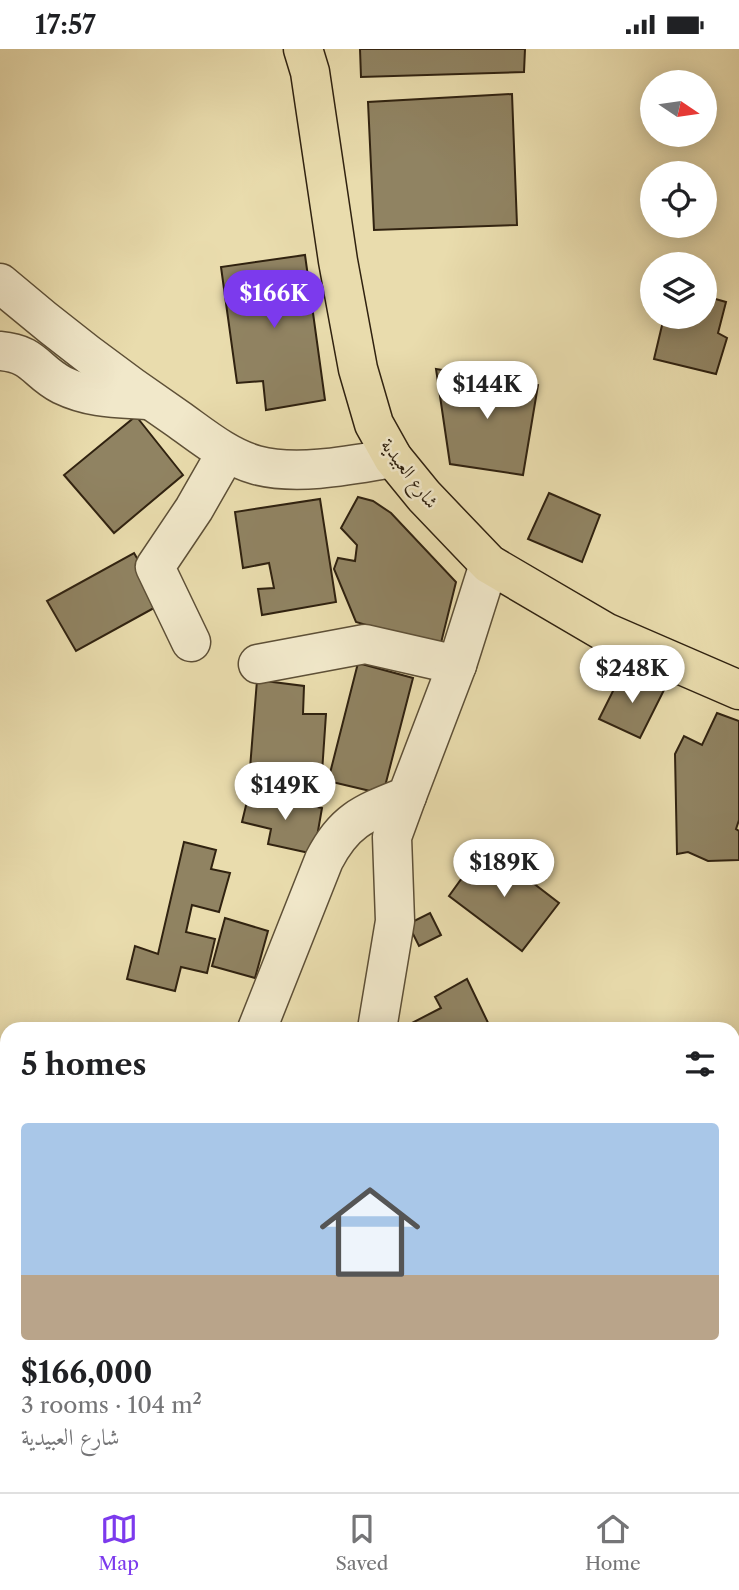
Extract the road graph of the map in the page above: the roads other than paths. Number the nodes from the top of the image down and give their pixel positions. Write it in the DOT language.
graph roads {
  1 [pos="303,49"];
  2 [pos="0,283"];
  3 [pos="0,351"];
  4 [pos="149,400"];
  5 [pos="226,453"];
  6 [pos="393,458"];
  7 [pos="489,564"];
  8 [pos="191,642"];
  9 [pos="258,664"];
  10 [pos="457,665"];
  11 [pos="739,690"];
  12 [pos="407,796"];
  13 [pos="260,1022"];
  14 [pos="378,1022"];
  1 -- 6 [label="main road, شارع العبيدية"];
  2 -- 4 [label="street"];
  3 -- 4 [label="street"];
  4 -- 5 [label="street"];
  5 -- 6 [label="street"];
  5 -- 8 [label="street"];
  6 -- 7 [label="main road, شارع العبيدية"];
  7 -- 10 [label="street"];
  7 -- 11 [label="main road, شارع العبيدية"];
  9 -- 10 [label="street"];
  10 -- 12 [label="street"];
  12 -- 13 [label="street"];
  12 -- 14 [label="street"];
}
